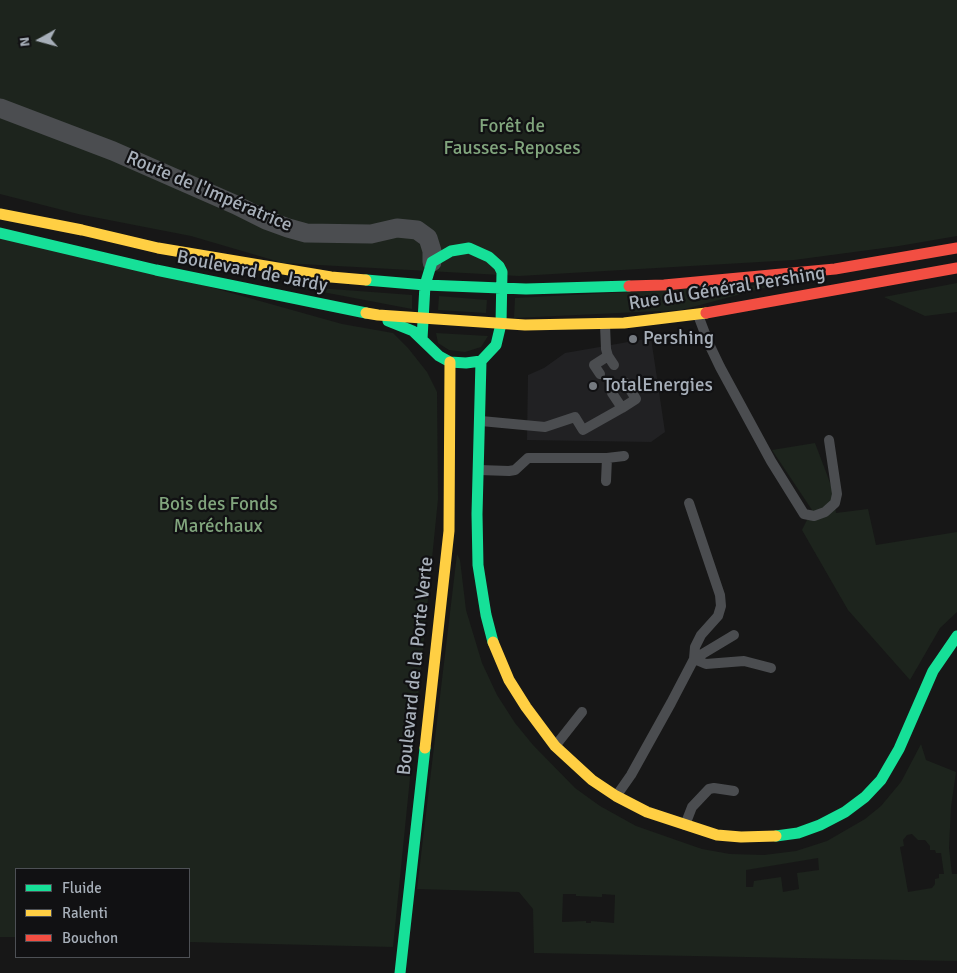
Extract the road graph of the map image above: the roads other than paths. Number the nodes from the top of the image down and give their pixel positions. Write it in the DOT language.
graph roads {
  1 [pos="0,108"];
  2 [pos="0,214"];
  3 [pos="0,233"];
  4 [pos="957,248"];
  5 [pos="432,262"];
  6 [pos="957,268"];
  7 [pos="425,285"];
  8 [pos="502,288"];
  9 [pos="698,314"];
  10 [pos="378,315"];
  11 [pos="423,319"];
  12 [pos="500,324"];
  13 [pos="605,324"];
  14 [pos="422,339"];
  15 [pos="481,360"];
  16 [pos="450,362"];
  17 [pos="600,374"];
  18 [pos="626,383"];
  19 [pos="612,393"];
  20 [pos="622,408"];
  21 [pos="480,421"];
  22 [pos="829,440"];
  23 [pos="624,456"];
  24 [pos="607,458"];
  25 [pos="479,470"];
  26 [pos="606,481"];
  27 [pos="689,503"];
  28 [pos="734,636"];
  29 [pos="957,636"];
  30 [pos="694,659"];
  31 [pos="771,668"];
  32 [pos="582,712"];
  33 [pos="555,746"];
  34 [pos="734,791"];
  35 [pos="616,796"];
  36 [pos="685,826"];
  37 [pos="400,973"];
  1 -- 5 [label="street, Route de l'Impératrice"];
  2 -- 7 [label="main road, Boulevard de Jardy"];
  3 -- 10 [label="main road, Boulevard de Jardy"];
  4 -- 8 [label="main road, Rue du Général Pershing"];
  5 -- 7 [label="main road"];
  5 -- 8 [label="main road"];
  6 -- 9 [label="main road, Rue du Général Pershing"];
  7 -- 8 [label="main road, Boulevard de Jardy"];
  7 -- 11 [label="main road"];
  8 -- 12 [label="main road"];
  9 -- 13 [label="main road, Rue du Général Pershing"];
  9 -- 22 [label="lane"];
  10 -- 11 [label="main road, Boulevard de Jardy"];
  10 -- 14 [label="main road"];
  11 -- 12 [label="main road, Boulevard de Jardy"];
  11 -- 14 [label="main road"];
  12 -- 13 [label="main road, Rue du Général Pershing"];
  12 -- 15 [label="main road"];
  13 -- 17 [label="lane"];
  14 -- 16 [label="main road"];
  15 -- 16 [label="main road"];
  15 -- 21 [label="main road"];
  16 -- 37 [label="main road, Boulevard de la Porte Verte"];
  18 -- 20 [label="lane"];
  19 -- 20 [label="lane"];
  20 -- 21 [label="lane"];
  21 -- 25 [label="main road"];
  23 -- 24 [label="lane"];
  24 -- 25 [label="lane"];
  24 -- 26 [label="lane"];
  25 -- 33 [label="main road"];
  27 -- 30 [label="lane"];
  28 -- 30 [label="lane"];
  29 -- 36 [label="main road"];
  30 -- 31 [label="lane"];
  30 -- 35 [label="lane"];
  32 -- 33 [label="lane"];
  33 -- 35 [label="main road"];
  34 -- 36 [label="lane"];
  35 -- 36 [label="main road"];
}
